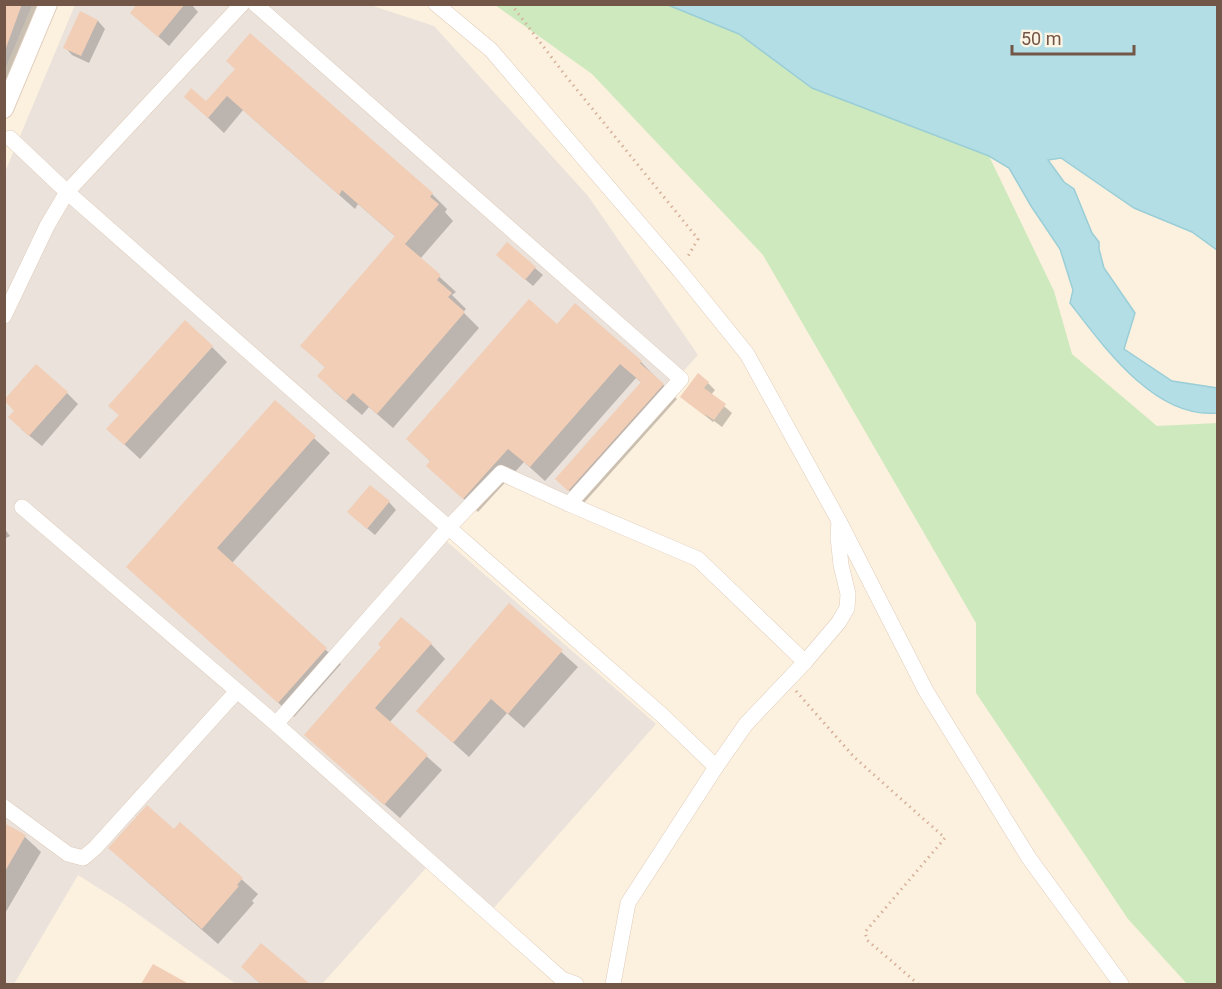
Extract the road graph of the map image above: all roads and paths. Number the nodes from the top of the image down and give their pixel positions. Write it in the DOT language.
graph roads {
  1 [pos="48,4"];
  2 [pos="242,4"];
  3 [pos="255,4"];
  4 [pos="436,4"];
  5 [pos="511,4"];
  6 [pos="4,109"];
  7 [pos="10,138"];
  8 [pos="68,192"];
  9 [pos="680,271"];
  10 [pos="4,316"];
  11 [pos="569,504"];
  12 [pos="22,507"];
  13 [pos="839,521"];
  14 [pos="449,527"];
  15 [pos="805,662"];
  16 [pos="787,681"];
  17 [pos="237,691"];
  18 [pos="276,724"];
  19 [pos="716,767"];
  20 [pos="4,807"];
  21 [pos="576,984"];
  22 [pos="613,984"];
  23 [pos="918,984"];
  24 [pos="1121,984"];
  1 -- 6 [label="street"];
  2 -- 8 [label="street"];
  3 -- 11 [label="street"];
  4 -- 9 [label="street"];
  5 -- 9 [label="path"];
  7 -- 8 [label="street"];
  8 -- 10 [label="street"];
  8 -- 14 [label="street"];
  9 -- 13 [label="street"];
  11 -- 14 [label="street"];
  11 -- 15 [label="street"];
  12 -- 17 [label="street"];
  13 -- 15 [label="street"];
  13 -- 24 [label="street"];
  14 -- 18 [label="street"];
  14 -- 19 [label="street"];
  15 -- 16 [label="street"];
  16 -- 19 [label="street"];
  16 -- 23 [label="path"];
  17 -- 18 [label="street"];
  17 -- 20 [label="street"];
  18 -- 21 [label="street"];
  19 -- 22 [label="street"];
}
